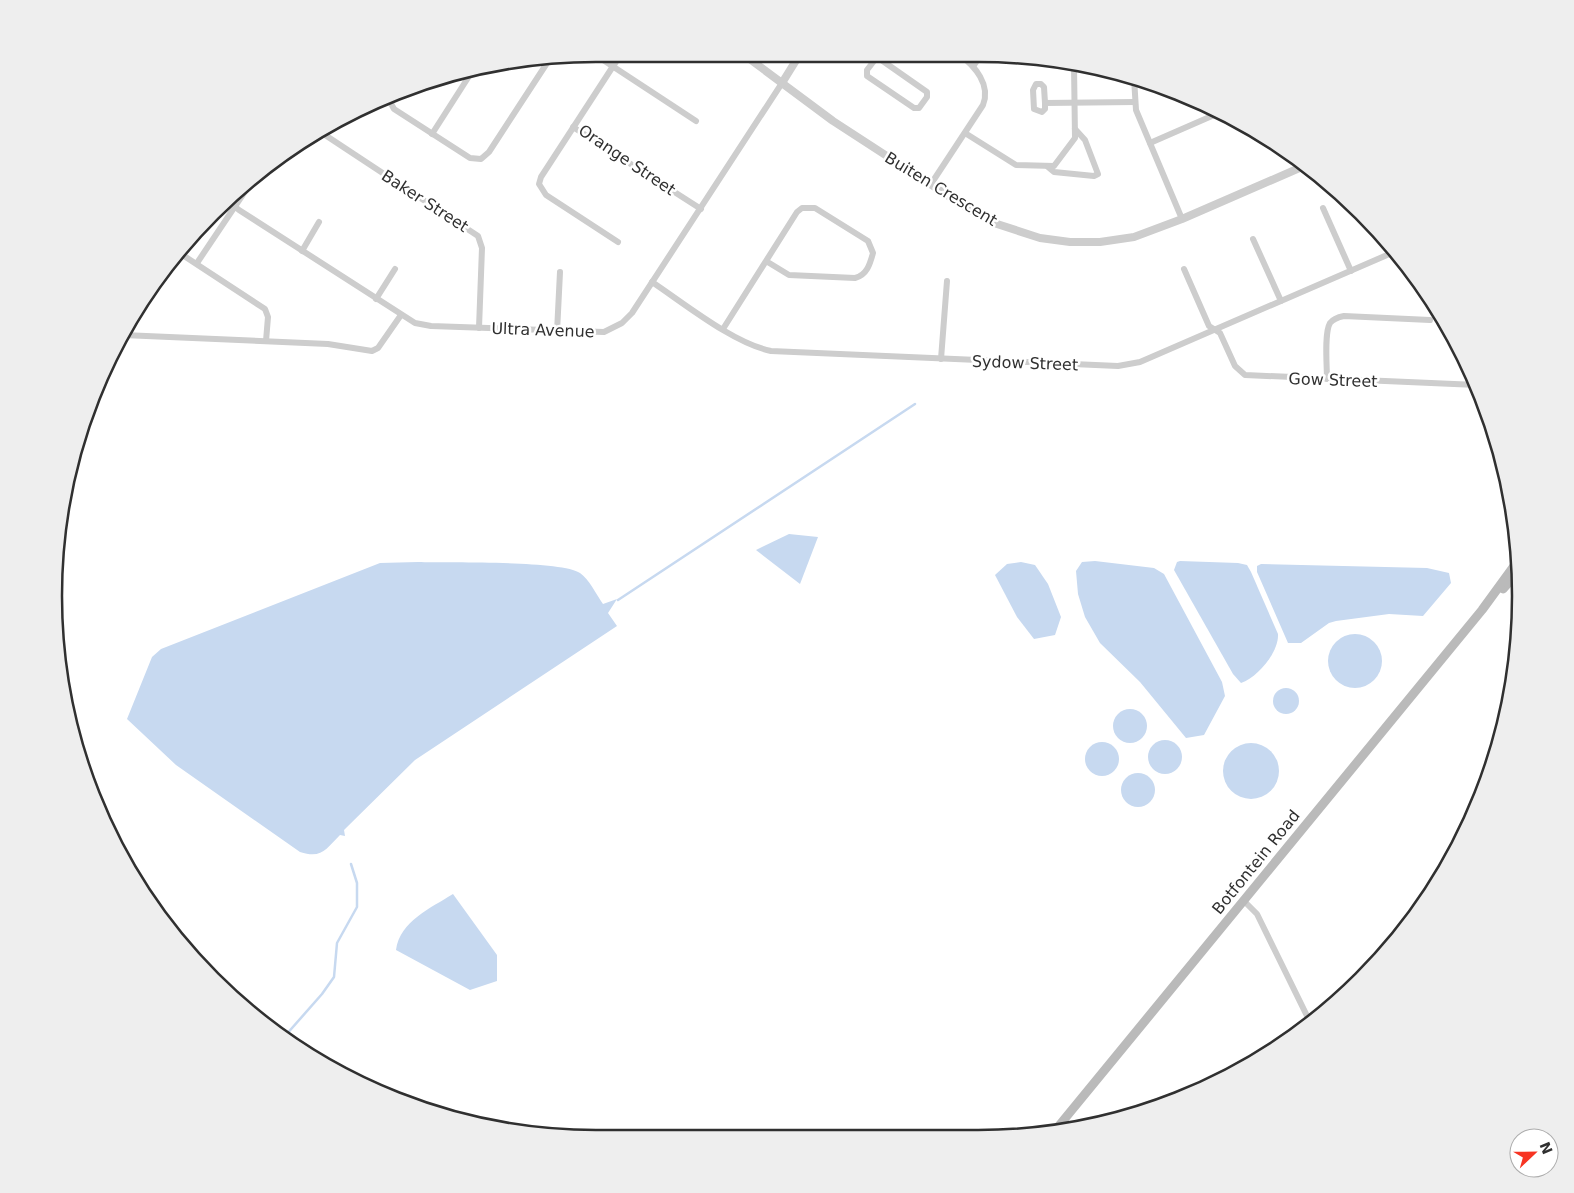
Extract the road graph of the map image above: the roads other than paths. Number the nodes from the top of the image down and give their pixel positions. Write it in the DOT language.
graph roads {
  1 [pos="607,62"];
  2 [pos="616,62"];
  3 [pos="754,62"];
  4 [pos="795,62"];
  5 [pos="874,62"];
  6 [pos="886,62"];
  7 [pos="970,62"];
  8 [pos="976,62"];
  9 [pos="545,65"];
  10 [pos="974,65"];
  11 [pos="613,66"];
  12 [pos="1074,72"];
  13 [pos="467,79"];
  14 [pos="782,83"];
  15 [pos="1134,87"];
  16 [pos="1135,102"];
  17 [pos="391,103"];
  18 [pos="1045,103"];
  19 [pos="1075,103"];
  20 [pos="1209,115"];
  21 [pos="696,121"];
  22 [pos="573,127"];
  23 [pos="1075,130"];
  24 [pos="965,133"];
  25 [pos="432,134"];
  26 [pos="326,136"];
  27 [pos="1150,143"];
  28 [pos="1048,167"];
  29 [pos="1297,169"];
  30 [pos="931,184"];
  31 [pos="240,199"];
  32 [pos="235,206"];
  33 [pos="1323,208"];
  34 [pos="701,209"];
  35 [pos="1182,219"];
  36 [pos="320,222"];
  37 [pos="1253,239"];
  38 [pos="618,242"];
  39 [pos="302,251"];
  40 [pos="1388,255"];
  41 [pos="185,256"];
  42 [pos="766,261"];
  43 [pos="197,263"];
  44 [pos="395,269"];
  45 [pos="1184,269"];
  46 [pos="1351,271"];
  47 [pos="560,272"];
  48 [pos="947,281"];
  49 [pos="652,282"];
  50 [pos="376,299"];
  51 [pos="1281,301"];
  52 [pos="400,315"];
  53 [pos="1430,320"];
  54 [pos="479,328"];
  55 [pos="723,329"];
  56 [pos="1214,330"];
  57 [pos="557,332"];
  58 [pos="131,335"];
  59 [pos="266,341"];
  60 [pos="941,359"];
  61 [pos="1327,379"];
  62 [pos="1468,386"];
  63 [pos="1511,571"];
  64 [pos="1511,579"];
  65 [pos="1482,610"];
  66 [pos="1244,901"];
  67 [pos="1307,1016"];
  68 [pos="1061,1124"];
  1 -- 11 [label="street"];
  2 -- 11 [label="street, Orange Street"];
  3 -- 14 [label="street, Buiten Crescent"];
  4 -- 14 [label="street, Ultra Avenue"];
  5 -- 6 [label="street"];
  7 -- 10 [label="street"];
  8 -- 10 [label="street"];
  9 -- 25 [label="street"];
  10 -- 24 [label="street"];
  11 -- 21 [label="street"];
  11 -- 22 [label="street, Orange Street"];
  12 -- 19 [label="street"];
  13 -- 25 [label="street"];
  14 -- 30 [label="street, Buiten Crescent"];
  14 -- 34 [label="street, Ultra Avenue"];
  15 -- 16 [label="street"];
  16 -- 19 [label="street"];
  16 -- 27 [label="street"];
  17 -- 25 [label="street"];
  18 -- 19 [label="street"];
  19 -- 23 [label="street"];
  20 -- 27 [label="street"];
  22 -- 34 [label="street, Orange Street"];
  22 -- 38 [label="street"];
  23 -- 28 [label="street"];
  23 -- 28 [label="street"];
  24 -- 28 [label="street"];
  24 -- 30 [label="street"];
  26 -- 54 [label="street, Baker Street"];
  27 -- 35 [label="street"];
  29 -- 35 [label="street, Buiten Crescent"];
  30 -- 35 [label="street, Buiten Crescent"];
  31 -- 32 [label="street"];
  32 -- 39 [label="street, Ultra Avenue"];
  32 -- 43 [label="street"];
  33 -- 46 [label="street"];
  34 -- 49 [label="street, Ultra Avenue"];
  36 -- 39 [label="street"];
  37 -- 51 [label="street"];
  39 -- 50 [label="street, Ultra Avenue"];
  40 -- 46 [label="street, Sydow Street"];
  41 -- 43 [label="street"];
  42 -- 42 [label="street"];
  42 -- 55 [label="street"];
  43 -- 59 [label="street"];
  44 -- 50 [label="street"];
  45 -- 56 [label="street"];
  46 -- 51 [label="street, Sydow Street"];
  47 -- 57 [label="street"];
  48 -- 60 [label="street"];
  49 -- 55 [label="street, Sydow Street"];
  49 -- 57 [label="street, Ultra Avenue"];
  50 -- 52 [label="street, Ultra Avenue"];
  51 -- 56 [label="street, Sydow Street"];
  52 -- 54 [label="street, Ultra Avenue"];
  52 -- 59 [label="street"];
  53 -- 61 [label="street"];
  54 -- 57 [label="street, Ultra Avenue"];
  55 -- 60 [label="street, Sydow Street"];
  56 -- 60 [label="street, Sydow Street"];
  56 -- 61 [label="street, Gow Street"];
  58 -- 59 [label="street"];
  61 -- 62 [label="street, Gow Street"];
  63 -- 65 [label="main road, Botfontein Road"];
  64 -- 65 [label="main road, Botfontein Road"];
  65 -- 66 [label="main road, Botfontein Road"];
  66 -- 67 [label="street"];
  66 -- 68 [label="main road, Botfontein Road"];
}
